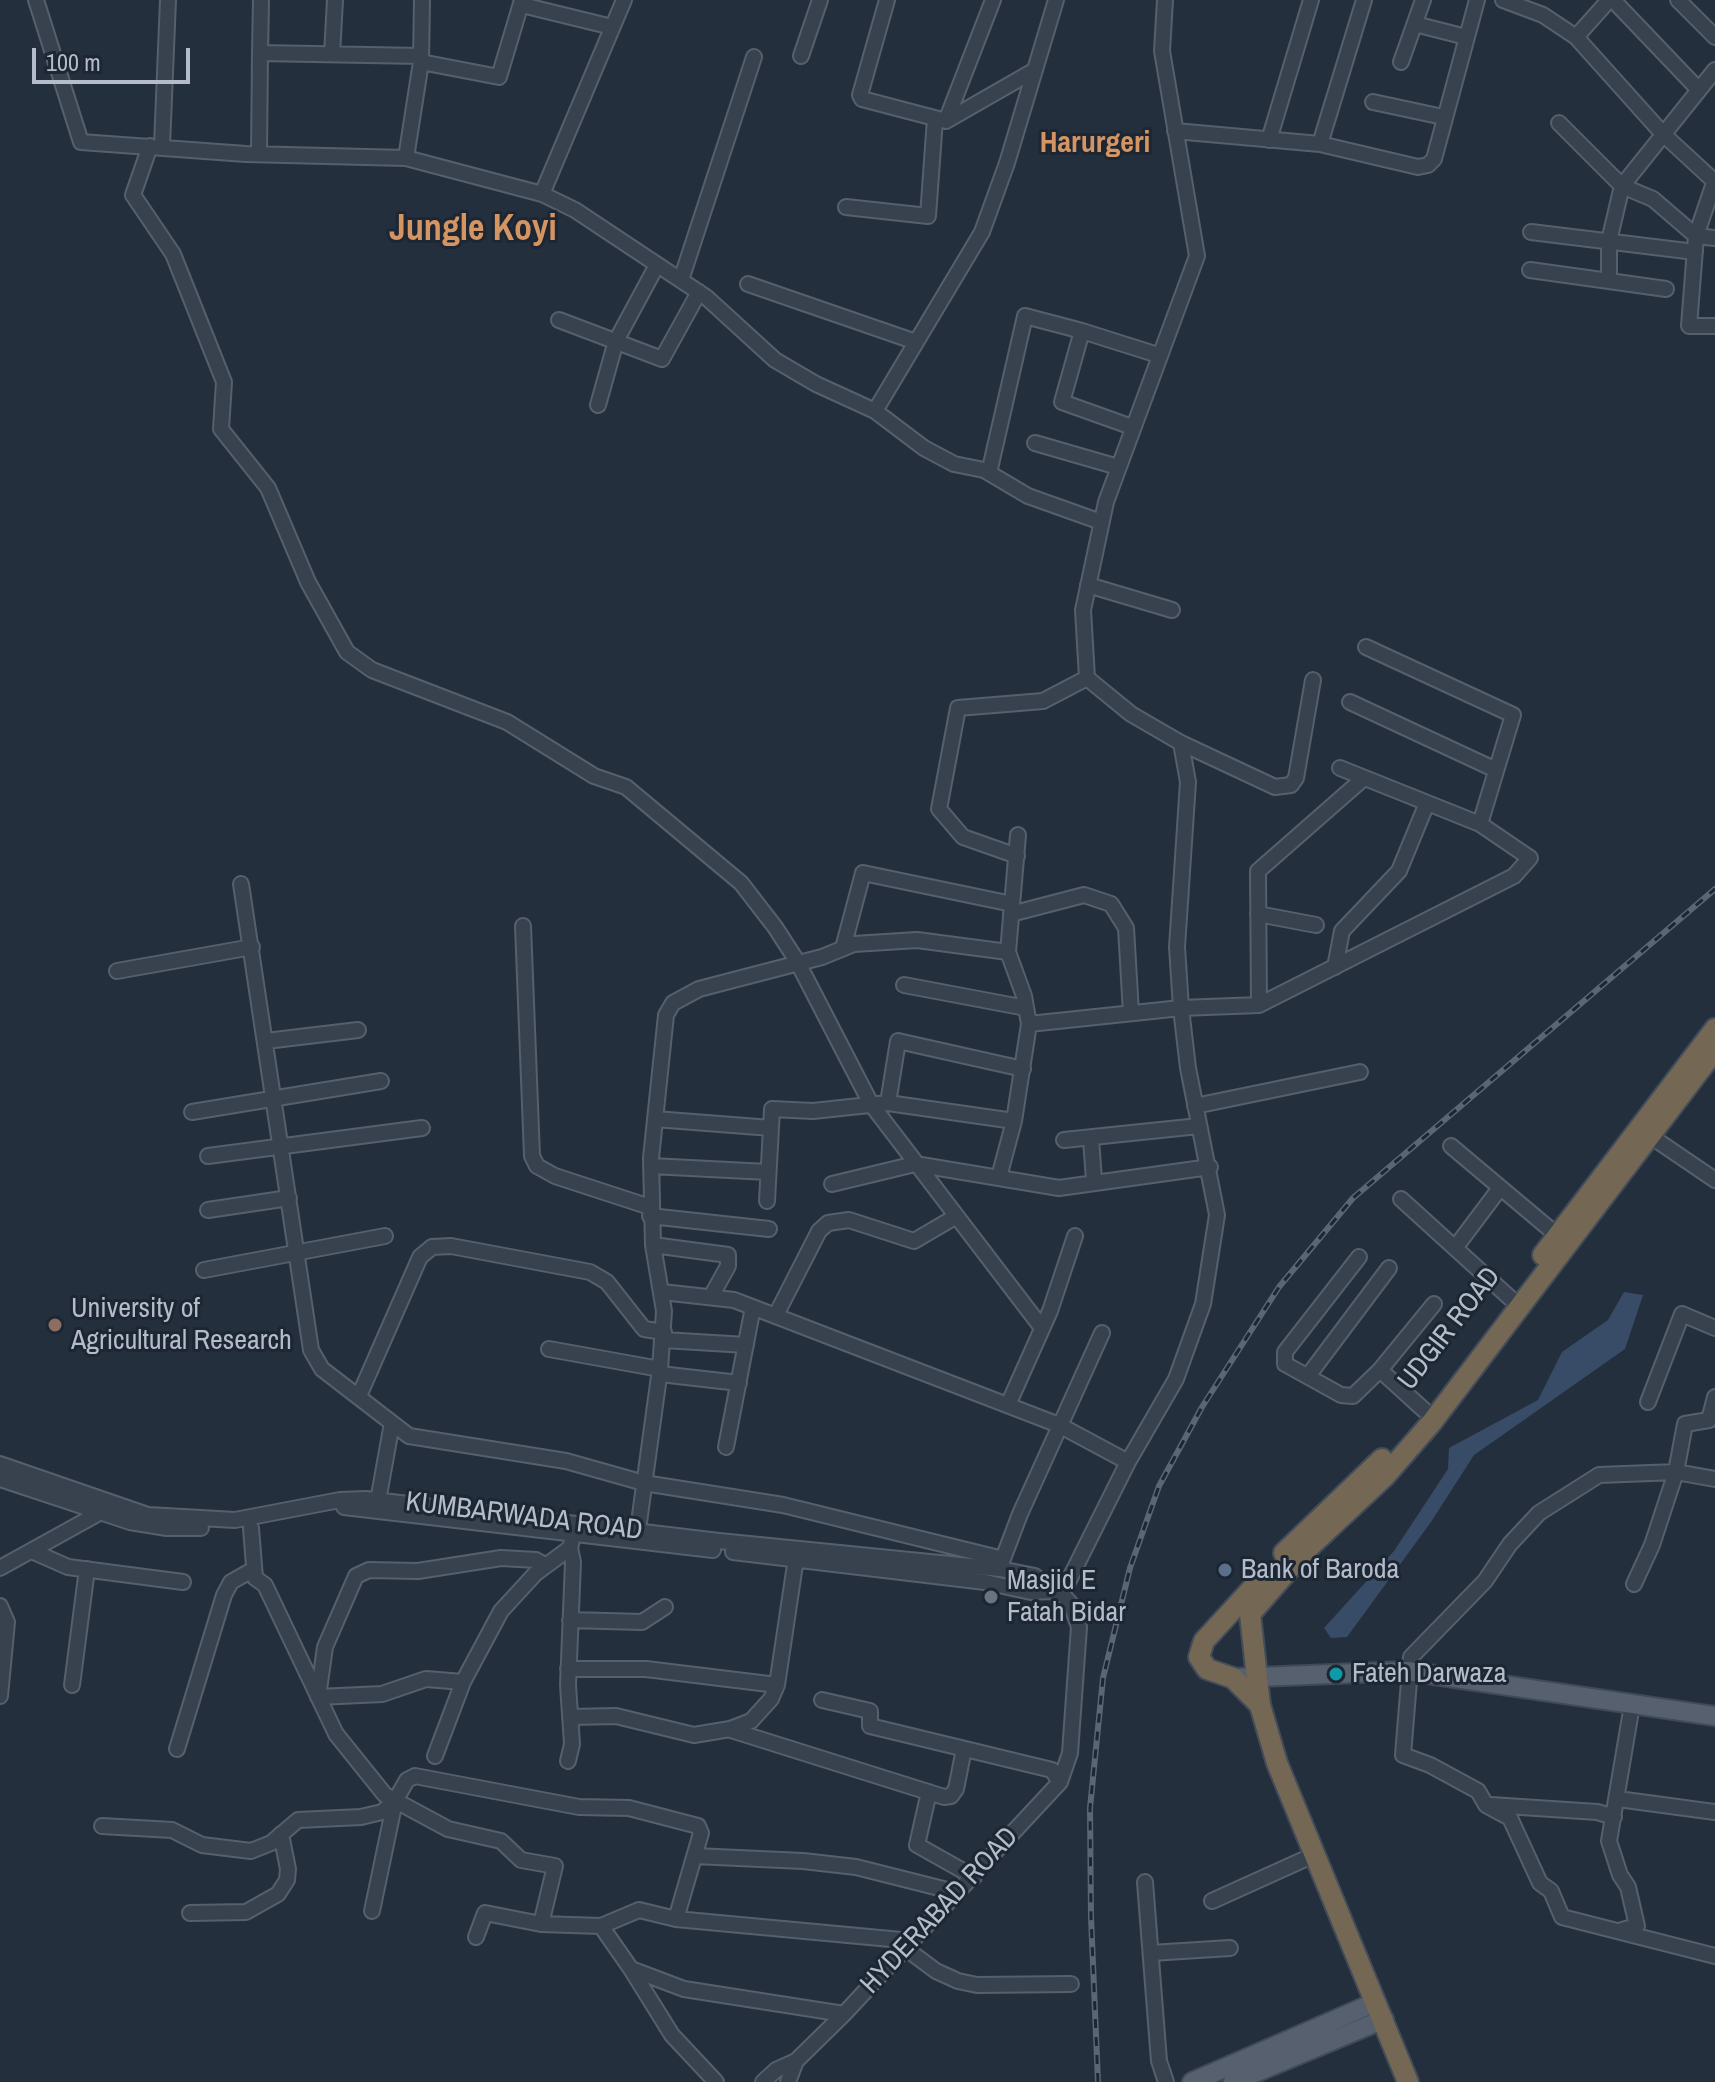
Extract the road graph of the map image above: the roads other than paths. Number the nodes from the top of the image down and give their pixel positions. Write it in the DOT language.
graph roads {
  1 [pos="36,0"];
  2 [pos="168,0"];
  3 [pos="261,0"];
  4 [pos="335,0"];
  5 [pos="422,0"];
  6 [pos="624,0"];
  7 [pos="820,0"];
  8 [pos="887,0"];
  9 [pos="993,0"];
  10 [pos="1056,0"];
  11 [pos="1165,0"];
  12 [pos="1311,0"];
  13 [pos="1364,0"];
  14 [pos="1423,0"];
  15 [pos="1477,0"];
  16 [pos="1503,0"];
  17 [pos="1611,0"];
  18 [pos="1678,0"];
  19 [pos="522,3"];
  20 [pos="1415,24"];
  21 [pos="612,27"];
  22 [pos="1466,37"];
  23 [pos="1576,37"];
  24 [pos="1715,37"];
  25 [pos="260,53"];
  26 [pos="332,54"];
  27 [pos="801,56"];
  28 [pos="754,57"];
  29 [pos="421,59"];
  30 [pos="1401,62"];
  31 [pos="1035,70"];
  32 [pos="1715,70"];
  33 [pos="1698,89"];
  34 [pos="1373,102"];
  35 [pos="1443,117"];
  36 [pos="940,120"];
  37 [pos="1559,123"];
  38 [pos="1175,131"];
  39 [pos="1663,134"];
  40 [pos="1269,140"];
  41 [pos="1320,144"];
  42 [pos="156,146"];
  43 [pos="259,154"];
  44 [pos="406,158"];
  45 [pos="1714,181"];
  46 [pos="1622,186"];
  47 [pos="542,194"];
  48 [pos="846,207"];
  49 [pos="1531,232"];
  50 [pos="1696,236"];
  51 [pos="1715,238"];
  52 [pos="1609,241"];
  53 [pos="1695,252"];
  54 [pos="657,265"];
  55 [pos="1530,270"];
  56 [pos="681,280"];
  57 [pos="1609,281"];
  58 [pos="748,284"];
  59 [pos="1666,289"];
  60 [pos="699,292"];
  61 [pos="559,320"];
  62 [pos="1715,326"];
  63 [pos="1082,331"];
  64 [pos="616,341"];
  65 [pos="916,342"];
  66 [pos="1158,355"];
  67 [pos="598,405"];
  68 [pos="875,411"];
  69 [pos="1132,427"];
  70 [pos="1035,443"];
  71 [pos="1118,467"];
  72 [pos="989,473"];
  73 [pos="1101,522"];
  74 [pos="1088,585"];
  75 [pos="1172,610"];
  76 [pos="1366,647"];
  77 [pos="1087,678"];
  78 [pos="1313,680"];
  79 [pos="1350,702"];
  80 [pos="1181,743"];
  81 [pos="1340,768"];
  82 [pos="1496,770"];
  83 [pos="1364,778"];
  84 [pos="1427,803"];
  85 [pos="1480,824"];
  86 [pos="1018,835"];
  87 [pos="1017,856"];
  88 [pos="241,884"];
  89 [pos="1012,909"];
  90 [pos="1258,914"];
  91 [pos="1316,925"];
  92 [pos="523,926"];
  93 [pos="252,947"];
  94 [pos="843,948"];
  95 [pos="1008,952"];
  96 [pos="797,961"];
  97 [pos="1335,967"];
  98 [pos="117,971"];
  99 [pos="904,985"];
  100 [pos="1259,1005"];
  101 [pos="1026,1008"];
  102 [pos="1181,1008"];
  103 [pos="1131,1013"];
  104 [pos="1029,1024"];
  105 [pos="1715,1029"];
  106 [pos="358,1030"];
  107 [pos="266,1041"];
  108 [pos="1715,1050"];
  109 [pos="1023,1069"];
  110 [pos="1360,1072"];
  111 [pos="381,1081"];
  112 [pos="274,1098"];
  113 [pos="888,1103"];
  114 [pos="871,1104"];
  115 [pos="1195,1106"];
  116 [pos="192,1112"];
  117 [pos="655,1119"];
  118 [pos="1014,1121"];
  119 [pos="1199,1126"];
  120 [pos="422,1128"];
  121 [pos="771,1128"];
  122 [pos="1645,1133"];
  123 [pos="1091,1139"];
  124 [pos="1064,1140"];
  125 [pos="1451,1146"];
  126 [pos="281,1149"];
  127 [pos="208,1156"];
  128 [pos="915,1164"];
  129 [pos="651,1166"];
  130 [pos="1210,1167"];
  131 [pos="768,1172"];
  132 [pos="999,1177"];
  133 [pos="1094,1180"];
  134 [pos="1715,1180"];
  135 [pos="832,1184"];
  136 [pos="1500,1188"];
  137 [pos="289,1198"];
  138 [pos="1401,1199"];
  139 [pos="767,1201"];
  140 [pos="208,1210"];
  141 [pos="650,1212"];
  142 [pos="955,1217"];
  143 [pos="769,1229"];
  144 [pos="385,1236"];
  145 [pos="1075,1236"];
  146 [pos="1558,1236"];
  147 [pos="653,1245"];
  148 [pos="1455,1248"];
  149 [pos="297,1255"];
  150 [pos="1359,1257"];
  151 [pos="1389,1268"];
  152 [pos="204,1270"];
  153 [pos="662,1292"];
  154 [pos="712,1295"];
  155 [pos="1510,1298"];
  156 [pos="1434,1304"];
  157 [pos="753,1307"];
  158 [pos="776,1315"];
  159 [pos="1042,1328"];
  160 [pos="1715,1328"];
  161 [pos="1102,1333"];
  162 [pos="664,1336"];
  163 [pos="746,1345"];
  164 [pos="549,1349"];
  165 [pos="1380,1370"];
  166 [pos="660,1372"];
  167 [pos="1308,1376"];
  168 [pos="739,1383"];
  169 [pos="359,1396"];
  170 [pos="1715,1397"];
  171 [pos="1648,1402"];
  172 [pos="1008,1405"];
  173 [pos="1424,1410"];
  174 [pos="392,1423"];
  175 [pos="1059,1425"];
  176 [pos="726,1447"];
  177 [pos="1128,1462"];
  178 [pos="0,1464"];
  179 [pos="1676,1472"];
  180 [pos="0,1479"];
  181 [pos="1715,1479"];
  182 [pos="644,1483"];
  183 [pos="378,1501"];
  184 [pos="101,1512"];
  185 [pos="251,1528"];
  186 [pos="637,1536"];
  187 [pos="571,1542"];
  188 [pos="34,1552"];
  189 [pos="796,1558"];
  190 [pos="1001,1564"];
  191 [pos="545,1565"];
  192 [pos="0,1568"];
  193 [pos="87,1569"];
  194 [pos="254,1569"];
  195 [pos="183,1582"];
  196 [pos="1634,1584"];
  197 [pos="1056,1593"];
  198 [pos="0,1606"];
  199 [pos="665,1607"];
  200 [pos="570,1620"];
  201 [pos="568,1669"];
  202 [pos="1407,1671"];
  203 [pos="1257,1677"];
  204 [pos="1233,1678"];
  205 [pos="463,1682"];
  206 [pos="72,1685"];
  207 [pos="777,1685"];
  208 [pos="0,1696"];
  209 [pos="318,1697"];
  210 [pos="822,1700"];
  211 [pos="1260,1705"];
  212 [pos="1632,1705"];
  213 [pos="1715,1716"];
  214 [pos="572,1717"];
  215 [pos="730,1729"];
  216 [pos="177,1749"];
  217 [pos="964,1749"];
  218 [pos="435,1756"];
  219 [pos="568,1761"];
  220 [pos="1060,1782"];
  221 [pos="929,1792"];
  222 [pos="1618,1799"];
  223 [pos="395,1801"];
  224 [pos="1486,1805"];
  225 [pos="1715,1812"];
  226 [pos="1614,1817"];
  227 [pos="102,1826"];
  228 [pos="281,1834"];
  229 [pos="1316,1854"];
  230 [pos="695,1856"];
  231 [pos="974,1877"];
  232 [pos="1145,1882"];
  233 [pos="959,1893"];
  234 [pos="1212,1901"];
  235 [pos="372,1911"];
  236 [pos="190,1913"];
  237 [pos="676,1919"];
  238 [pos="541,1924"];
  239 [pos="601,1926"];
  240 [pos="1618,1931"];
  241 [pos="476,1937"];
  242 [pos="908,1944"];
  243 [pos="1230,1948"];
  244 [pos="1151,1953"];
  245 [pos="1715,1956"];
  246 [pos="631,1969"];
  247 [pos="1071,1984"];
  248 [pos="1380,2010"];
  249 [pos="844,2014"];
  250 [pos="796,2061"];
  251 [pos="1260,2077"];
  252 [pos="716,2082"];
  253 [pos="763,2082"];
  254 [pos="788,2082"];
  255 [pos="1166,2082"];
  256 [pos="1192,2082"];
  257 [pos="1233,2082"];
  258 [pos="1408,2082"];
  1 -- 42 [label="street"];
  2 -- 42 [label="street"];
  3 -- 25 [label="street"];
  4 -- 26 [label="street"];
  5 -- 29 [label="street"];
  6 -- 21 [label="street"];
  7 -- 27 [label="street"];
  8 -- 36 [label="street"];
  9 -- 36 [label="street"];
  10 -- 31 [label="street"];
  11 -- 38 [label="street"];
  12 -- 40 [label="street"];
  13 -- 41 [label="street"];
  14 -- 20 [label="street"];
  15 -- 22 [label="street"];
  16 -- 23 [label="street"];
  17 -- 23 [label="street"];
  17 -- 33 [label="street"];
  18 -- 24 [label="street"];
  19 -- 21 [label="street"];
  19 -- 29 [label="street"];
  20 -- 22 [label="street"];
  20 -- 30 [label="street"];
  21 -- 47 [label="street"];
  22 -- 35 [label="street"];
  23 -- 39 [label="street"];
  25 -- 26 [label="street"];
  25 -- 43 [label="street"];
  26 -- 29 [label="street"];
  28 -- 56 [label="street"];
  29 -- 44 [label="street"];
  31 -- 36 [label="street"];
  31 -- 65 [label="street"];
  32 -- 33 [label="street"];
  33 -- 39 [label="street"];
  34 -- 35 [label="street"];
  35 -- 41 [label="street"];
  36 -- 48 [label="street"];
  37 -- 46 [label="street"];
  38 -- 40 [label="street"];
  38 -- 66 [label="street"];
  39 -- 45 [label="street"];
  39 -- 46 [label="street"];
  40 -- 41 [label="street"];
  42 -- 43 [label="street"];
  42 -- 96 [label="street"];
  43 -- 44 [label="street"];
  44 -- 47 [label="street"];
  45 -- 50 [label="street"];
  46 -- 50 [label="street"];
  46 -- 52 [label="street"];
  47 -- 54 [label="street"];
  49 -- 52 [label="street"];
  50 -- 51 [label="street"];
  50 -- 53 [label="street"];
  52 -- 53 [label="street"];
  52 -- 57 [label="street"];
  53 -- 62 [label="street"];
  54 -- 56 [label="street"];
  54 -- 64 [label="street"];
  55 -- 57 [label="street"];
  56 -- 60 [label="street"];
  57 -- 59 [label="street"];
  58 -- 65 [label="street"];
  60 -- 64 [label="street"];
  60 -- 68 [label="street"];
  61 -- 64 [label="street"];
  63 -- 66 [label="street"];
  63 -- 69 [label="street"];
  63 -- 72 [label="street"];
  64 -- 67 [label="street"];
  65 -- 68 [label="street"];
  66 -- 69 [label="street"];
  68 -- 72 [label="street"];
  69 -- 71 [label="street"];
  70 -- 71 [label="street"];
  71 -- 73 [label="street"];
  72 -- 73 [label="street"];
  73 -- 74 [label="street"];
  74 -- 75 [label="street"];
  74 -- 77 [label="street"];
  76 -- 82 [label="street"];
  77 -- 80 [label="street"];
  77 -- 87 [label="street"];
  78 -- 80 [label="street"];
  79 -- 82 [label="street"];
  80 -- 102 [label="street"];
  81 -- 83 [label="street"];
  82 -- 85 [label="street"];
  83 -- 84 [label="street"];
  83 -- 90 [label="street"];
  84 -- 85 [label="street"];
  84 -- 97 [label="street"];
  85 -- 97 [label="street"];
  86 -- 87 [label="street"];
  87 -- 89 [label="street"];
  88 -- 93 [label="street"];
  89 -- 94 [label="street"];
  89 -- 95 [label="street"];
  89 -- 103 [label="street"];
  90 -- 91 [label="street"];
  90 -- 100 [label="street"];
  92 -- 141 [label="street"];
  93 -- 98 [label="street"];
  93 -- 107 [label="street"];
  94 -- 95 [label="street"];
  94 -- 96 [label="street"];
  95 -- 101 [label="street"];
  96 -- 114 [label="street"];
  96 -- 117 [label="street"];
  97 -- 100 [label="street"];
  99 -- 101 [label="street"];
  100 -- 102 [label="street"];
  101 -- 104 [label="street"];
  102 -- 103 [label="street"];
  102 -- 115 [label="street"];
  103 -- 104 [label="street"];
  104 -- 109 [label="street"];
  105 -- 122 [label="highway, UDGIR ROAD"];
  106 -- 107 [label="street"];
  107 -- 112 [label="street"];
  108 -- 122 [label="highway, UDGIR ROAD"];
  109 -- 113 [label="street"];
  109 -- 118 [label="street"];
  110 -- 115 [label="street"];
  111 -- 112 [label="street"];
  112 -- 116 [label="street"];
  112 -- 126 [label="street"];
  113 -- 114 [label="street"];
  113 -- 118 [label="street"];
  114 -- 121 [label="street"];
  114 -- 128 [label="street"];
  115 -- 119 [label="street"];
  117 -- 121 [label="street"];
  117 -- 129 [label="street"];
  118 -- 132 [label="street"];
  119 -- 123 [label="street"];
  119 -- 130 [label="street"];
  120 -- 126 [label="street"];
  121 -- 131 [label="street"];
  122 -- 134 [label="street"];
  122 -- 146 [label="highway, UDGIR ROAD"];
  122 -- 203 [label="highway, UDGIR ROAD"];
  123 -- 124 [label="street"];
  123 -- 133 [label="street"];
  125 -- 136 [label="street"];
  126 -- 127 [label="street"];
  126 -- 137 [label="street"];
  128 -- 132 [label="street"];
  128 -- 135 [label="street"];
  128 -- 142 [label="street"];
  129 -- 131 [label="street"];
  129 -- 141 [label="street"];
  130 -- 133 [label="street"];
  130 -- 177 [label="street"];
  131 -- 139 [label="street"];
  132 -- 133 [label="street"];
  136 -- 146 [label="street"];
  136 -- 148 [label="street"];
  137 -- 140 [label="street"];
  137 -- 149 [label="street"];
  138 -- 148 [label="street"];
  141 -- 143 [label="street"];
  141 -- 147 [label="street"];
  142 -- 158 [label="street"];
  142 -- 159 [label="street"];
  144 -- 149 [label="street"];
  145 -- 159 [label="street"];
  146 -- 155 [label="highway, UDGIR ROAD"];
  147 -- 153 [label="street"];
  147 -- 154 [label="street"];
  148 -- 155 [label="street"];
  149 -- 152 [label="street"];
  149 -- 169 [label="street"];
  150 -- 167 [label="street"];
  151 -- 167 [label="street"];
  153 -- 154 [label="street"];
  153 -- 162 [label="street"];
  154 -- 157 [label="street"];
  155 -- 173 [label="highway, UDGIR ROAD"];
  156 -- 165 [label="street"];
  157 -- 158 [label="street"];
  157 -- 163 [label="street"];
  158 -- 172 [label="street"];
  159 -- 172 [label="street"];
  160 -- 171 [label="street"];
  161 -- 175 [label="street"];
  162 -- 163 [label="street"];
  162 -- 166 [label="street"];
  162 -- 169 [label="street"];
  163 -- 168 [label="street"];
  164 -- 166 [label="street"];
  165 -- 167 [label="street"];
  165 -- 173 [label="street"];
  166 -- 168 [label="street"];
  166 -- 182 [label="street"];
  168 -- 176 [label="street"];
  169 -- 174 [label="street"];
  170 -- 179 [label="street"];
  172 -- 175 [label="street"];
  173 -- 204 [label="highway, UDGIR ROAD"];
  174 -- 182 [label="street"];
  174 -- 183 [label="street"];
  175 -- 177 [label="street"];
  175 -- 190 [label="street"];
  177 -- 197 [label="street"];
  178 -- 183 [label="street, KUMBARWADA ROAD"];
  179 -- 181 [label="street"];
  179 -- 196 [label="street"];
  179 -- 202 [label="street"];
  180 -- 184 [label="street, KUMBARWADA ROAD"];
  182 -- 186 [label="street"];
  182 -- 190 [label="street"];
  183 -- 186 [label="street, KUMBARWADA ROAD"];
  184 -- 185 [label="street, KUMBARWADA ROAD"];
  184 -- 188 [label="street"];
  185 -- 187 [label="street, KUMBARWADA ROAD"];
  185 -- 194 [label="street"];
  186 -- 187 [label="street, KUMBARWADA ROAD"];
  186 -- 189 [label="street, KUMBARWADA ROAD"];
  186 -- 190 [label="street, KUMBARWADA ROAD"];
  187 -- 191 [label="street"];
  187 -- 200 [label="street"];
  188 -- 192 [label="street"];
  188 -- 193 [label="street"];
  189 -- 197 [label="street, KUMBARWADA ROAD"];
  189 -- 207 [label="street"];
  190 -- 197 [label="street, KUMBARWADA ROAD"];
  191 -- 205 [label="street"];
  191 -- 209 [label="street"];
  193 -- 195 [label="street"];
  193 -- 206 [label="street"];
  194 -- 209 [label="street"];
  194 -- 216 [label="street"];
  197 -- 220 [label="street, HYDERABAD ROAD"];
  198 -- 208 [label="street"];
  199 -- 200 [label="street"];
  200 -- 201 [label="street"];
  201 -- 207 [label="street"];
  201 -- 214 [label="street"];
  202 -- 203 [label="main road"];
  202 -- 212 [label="main road"];
  202 -- 224 [label="street"];
  203 -- 204 [label="main road"];
  203 -- 211 [label="highway"];
  204 -- 211 [label="highway"];
  205 -- 209 [label="street"];
  205 -- 218 [label="street"];
  207 -- 215 [label="street"];
  209 -- 223 [label="street"];
  210 -- 217 [label="street"];
  211 -- 229 [label="highway"];
  212 -- 213 [label="main road"];
  212 -- 222 [label="street"];
  214 -- 215 [label="street"];
  214 -- 219 [label="street"];
  215 -- 221 [label="street"];
  217 -- 220 [label="street"];
  217 -- 221 [label="street"];
  220 -- 231 [label="street, HYDERABAD ROAD"];
  221 -- 231 [label="street"];
  222 -- 225 [label="street"];
  222 -- 226 [label="street"];
  223 -- 228 [label="street"];
  223 -- 230 [label="street"];
  223 -- 235 [label="street"];
  223 -- 238 [label="street"];
  224 -- 226 [label="street"];
  224 -- 240 [label="street"];
  226 -- 240 [label="street"];
  227 -- 228 [label="street"];
  228 -- 236 [label="street"];
  229 -- 234 [label="street"];
  229 -- 248 [label="highway"];
  230 -- 233 [label="street"];
  230 -- 237 [label="street"];
  231 -- 233 [label="street, HYDERABAD ROAD"];
  232 -- 244 [label="street"];
  233 -- 242 [label="street, HYDERABAD ROAD"];
  237 -- 239 [label="street"];
  237 -- 242 [label="street"];
  238 -- 239 [label="street"];
  238 -- 241 [label="street"];
  239 -- 246 [label="street"];
  240 -- 245 [label="street"];
  242 -- 247 [label="street"];
  242 -- 249 [label="street, HYDERABAD ROAD"];
  243 -- 244 [label="street"];
  244 -- 255 [label="street"];
  246 -- 249 [label="street"];
  246 -- 252 [label="street"];
  248 -- 251 [label="main road"];
  248 -- 256 [label="main road"];
  248 -- 258 [label="highway"];
  249 -- 250 [label="street, HYDERABAD ROAD"];
  250 -- 253 [label="street, HYDERABAD ROAD"];
  250 -- 254 [label="street, HYDERABAD ROAD"];
  251 -- 257 [label="main road"];
}
